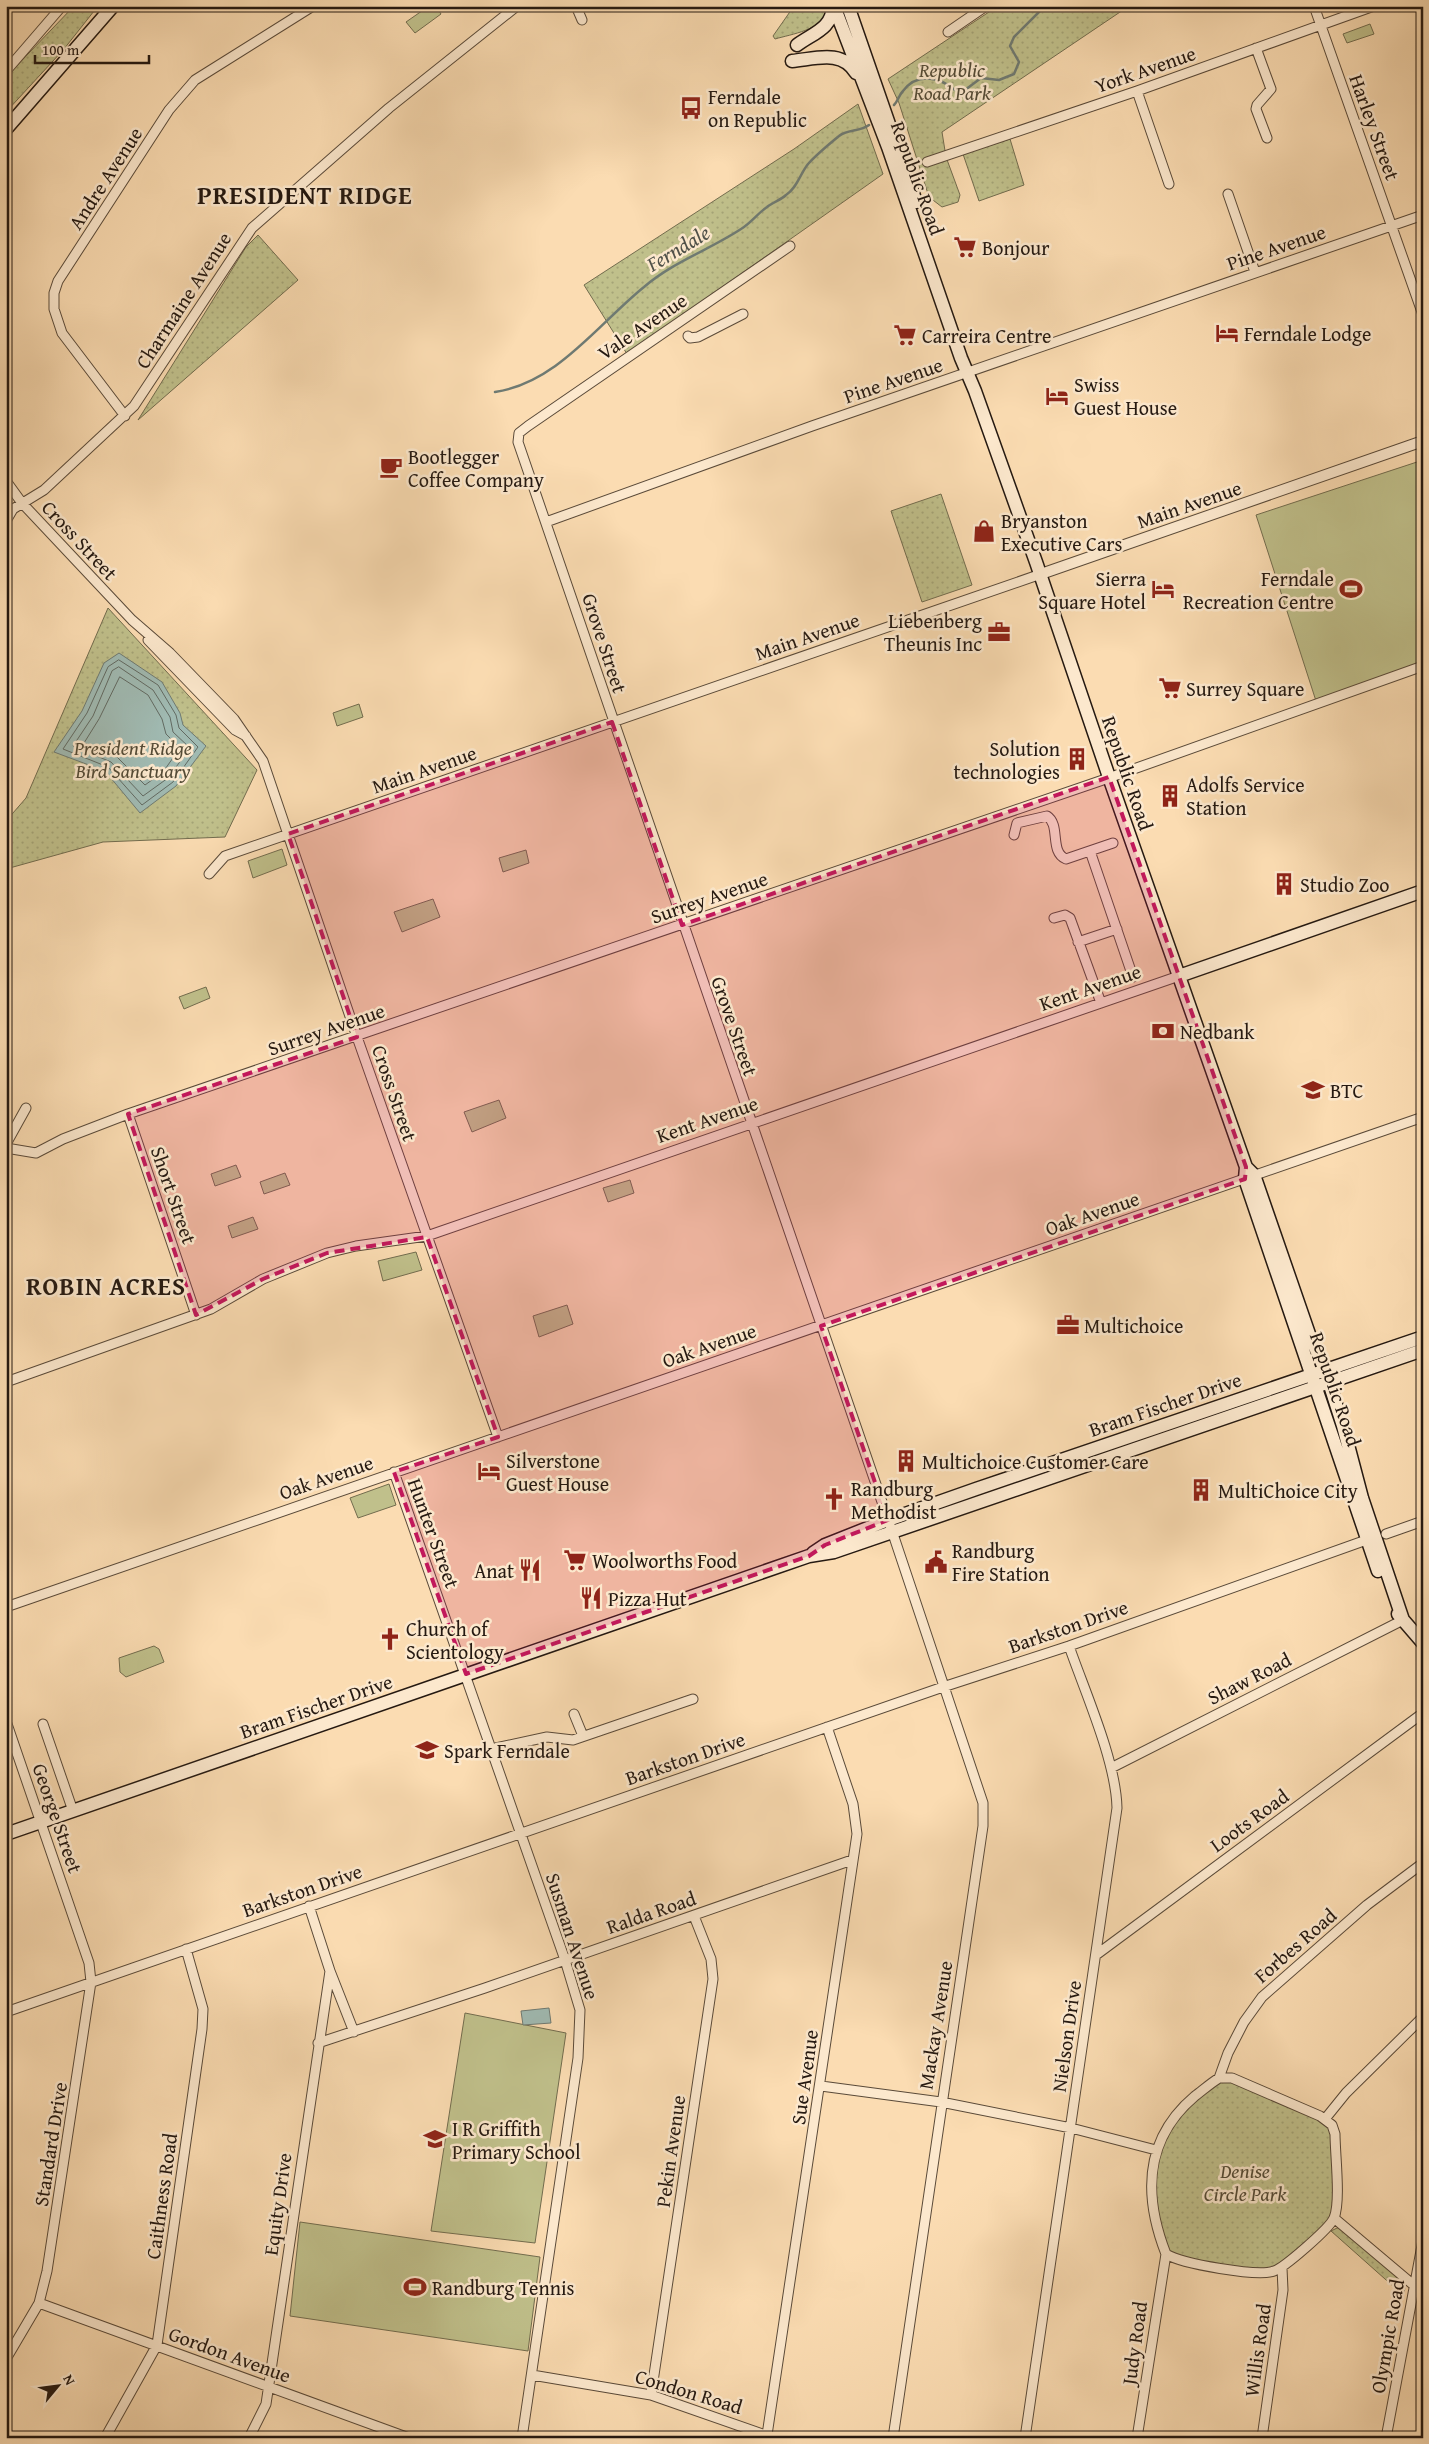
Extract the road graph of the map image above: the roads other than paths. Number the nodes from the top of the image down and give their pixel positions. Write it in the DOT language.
graph roads {
  1 [pos="62,6"];
  2 [pos="108,6"];
  3 [pos="113,6"];
  4 [pos="313,6"];
  5 [pos="517,6"];
  6 [pos="576,6"];
  7 [pos="833,6"];
  8 [pos="848,6"];
  9 [pos="986,6"];
  10 [pos="1314,6"];
  11 [pos="1374,6"];
  12 [pos="582,20"];
  13 [pos="1320,25"];
  14 [pos="948,32"];
  15 [pos="797,45"];
  16 [pos="1256,48"];
  17 [pos="792,61"];
  18 [pos="6,71"];
  19 [pos="1136,91"];
  20 [pos="868,95"];
  21 [pos="6,123"];
  22 [pos="6,130"];
  23 [pos="1267,138"];
  24 [pos="927,162"];
  25 [pos="1168,184"];
  26 [pos="1228,194"];
  27 [pos="1423,215"];
  28 [pos="1392,226"];
  29 [pos="790,246"];
  30 [pos="1255,272"];
  31 [pos="743,314"];
  32 [pos="1423,315"];
  33 [pos="679,322"];
  34 [pos="971,372"];
  35 [pos="125,416"];
  36 [pos="518,437"];
  37 [pos="1423,441"];
  38 [pos="6,481"];
  39 [pos="22,503"];
  40 [pos="6,521"];
  41 [pos="546,522"];
  42 [pos="1041,574"];
  43 [pos="1423,666"];
  44 [pos="612,722"];
  45 [pos="1109,778"];
  46 [pos="288,834"];
  47 [pos="1014,835"];
  48 [pos="1112,843"];
  49 [pos="1090,850"];
  50 [pos="209,874"];
  51 [pos="1423,891"];
  52 [pos="1054,918"];
  53 [pos="682,925"];
  54 [pos="1117,929"];
  55 [pos="1078,942"];
  56 [pos="1179,976"];
  57 [pos="1133,977"];
  58 [pos="1101,1003"];
  59 [pos="357,1037"];
  60 [pos="26,1108"];
  61 [pos="128,1114"];
  62 [pos="1423,1117"];
  63 [pos="751,1124"];
  64 [pos="6,1144"];
  65 [pos="6,1148"];
  66 [pos="1248,1174"];
  67 [pos="427,1236"];
  68 [pos="196,1315"];
  69 [pos="821,1326"];
  70 [pos="1423,1337"];
  71 [pos="1423,1350"];
  72 [pos="1325,1370"];
  73 [pos="1311,1375"];
  74 [pos="6,1382"];
  75 [pos="1329,1383"];
  76 [pos="1315,1388"];
  77 [pos="498,1437"];
  78 [pos="394,1472"];
  79 [pos="1423,1521"];
  80 [pos="890,1526"];
  81 [pos="1376,1537"];
  82 [pos="6,1606"];
  83 [pos="1403,1620"];
  84 [pos="923,1625"];
  85 [pos="1423,1643"];
  86 [pos="1068,1646"];
  87 [pos="466,1674"];
  88 [pos="943,1687"];
  89 [pos="693,1698"];
  90 [pos="1423,1713"];
  91 [pos="574,1714"];
  92 [pos="6,1721"];
  93 [pos="44,1724"];
  94 [pos="827,1728"];
  95 [pos="582,1736"];
  96 [pos="492,1752"];
  97 [pos="1111,1768"];
  98 [pos="73,1811"];
  99 [pos="41,1822"];
  100 [pos="520,1833"];
  101 [pos="6,1834"];
  102 [pos="852,1860"];
  103 [pos="1423,1863"];
  104 [pos="308,1906"];
  105 [pos="694,1916"];
  106 [pos="76,1926"];
  107 [pos="186,1949"];
  108 [pos="1096,1955"];
  109 [pos="564,1960"];
  110 [pos="330,1971"];
  111 [pos="91,1982"];
  112 [pos="6,2012"];
  113 [pos="1423,2017"];
  114 [pos="354,2032"];
  115 [pos="318,2044"];
  116 [pos="1220,2078"];
  117 [pos="821,2086"];
  118 [pos="941,2102"];
  119 [pos="1325,2119"];
  120 [pos="1070,2128"];
  121 [pos="1156,2150"];
  122 [pos="1334,2218"];
  123 [pos="1423,2240"];
  124 [pos="1166,2254"];
  125 [pos="1282,2268"];
  126 [pos="1413,2286"];
  127 [pos="1423,2293"];
  128 [pos="39,2303"];
  129 [pos="157,2346"];
  130 [pos="6,2359"];
  131 [pos="532,2375"];
  132 [pos="267,2387"];
  133 [pos="651,2394"];
  134 [pos="389,2434"];
  135 [pos="771,2436"];
  136 [pos="104,2438"];
  137 [pos="249,2438"];
  138 [pos="409,2438"];
  139 [pos="522,2438"];
  140 [pos="893,2438"];
  141 [pos="1025,2438"];
  142 [pos="1137,2438"];
  143 [pos="1262,2438"];
  144 [pos="1386,2438"];
  1 -- 18 [label="street"];
  2 -- 21 [label="main road"];
  3 -- 22 [label="main road"];
  4 -- 35 [label="street, Andre Avenue"];
  5 -- 35 [label="street, Charmaine Avenue"];
  6 -- 12 [label="street"];
  7 -- 15 [label="main road"];
  7 -- 20 [label="main road, Republic Road"];
  8 -- 34 [label="main road, Republic Road"];
  9 -- 14 [label="street"];
  10 -- 13 [label="street, Harley Street"];
  11 -- 13 [label="street, York Avenue"];
  13 -- 16 [label="street, York Avenue"];
  13 -- 28 [label="street, Harley Street"];
  16 -- 19 [label="street, York Avenue"];
  16 -- 23 [label="street"];
  17 -- 20 [label="main road"];
  19 -- 24 [label="street, York Avenue"];
  19 -- 25 [label="street"];
  20 -- 34 [label="main road, Republic Road"];
  26 -- 30 [label="street"];
  27 -- 28 [label="street, Pine Avenue"];
  28 -- 30 [label="street, Pine Avenue"];
  28 -- 32 [label="street, Harley Street"];
  29 -- 33 [label="street, Vale Avenue"];
  30 -- 34 [label="street, Pine Avenue"];
  31 -- 33 [label="street"];
  33 -- 36 [label="street, Vale Avenue"];
  34 -- 41 [label="street, Pine Avenue"];
  34 -- 42 [label="main road, Republic Road"];
  35 -- 39 [label="street, Charmaine Avenue"];
  36 -- 41 [label="street, Grove Street"];
  37 -- 42 [label="street, Main Avenue"];
  38 -- 39 [label="street, Cross Street"];
  39 -- 40 [label="street, Charmaine Avenue"];
  39 -- 46 [label="street, Cross Street"];
  41 -- 44 [label="street, Grove Street"];
  42 -- 44 [label="street, Main Avenue"];
  42 -- 45 [label="main road, Republic Road"];
  43 -- 45 [label="street, Surrey Avenue"];
  44 -- 46 [label="street, Main Avenue"];
  44 -- 53 [label="street, Grove Street"];
  45 -- 53 [label="street, Surrey Avenue"];
  45 -- 56 [label="main road, Republic Road"];
  46 -- 50 [label="street, Main Avenue"];
  46 -- 59 [label="street, Cross Street"];
  47 -- 49 [label="street"];
  48 -- 49 [label="street"];
  49 -- 54 [label="street"];
  51 -- 56 [label="main road, Kent Avenue"];
  52 -- 55 [label="street"];
  53 -- 59 [label="street, Surrey Avenue"];
  53 -- 63 [label="street, Grove Street"];
  54 -- 55 [label="street"];
  54 -- 57 [label="street"];
  55 -- 58 [label="street"];
  56 -- 58 [label="street, Kent Avenue"];
  56 -- 66 [label="main road, Republic Road"];
  58 -- 63 [label="street, Kent Avenue"];
  59 -- 61 [label="street, Surrey Avenue"];
  59 -- 67 [label="street, Cross Street"];
  60 -- 64 [label="street"];
  61 -- 65 [label="street, Surrey Avenue"];
  61 -- 68 [label="street, Short Street"];
  62 -- 66 [label="street, Oak Avenue"];
  63 -- 67 [label="street, Kent Avenue"];
  63 -- 69 [label="street, Grove Street"];
  66 -- 69 [label="street, Oak Avenue"];
  66 -- 72 [label="main road, Republic Road"];
  66 -- 73 [label="main road, Republic Road"];
  67 -- 68 [label="street, Kent Avenue"];
  67 -- 77 [label="street, Cross Street"];
  68 -- 74 [label="street, Kent Avenue"];
  69 -- 77 [label="street, Oak Avenue"];
  69 -- 80 [label="street, Grove Street"];
  70 -- 72 [label="main road, Bram Fischer Drive"];
  71 -- 75 [label="main road, Bram Fischer Drive"];
  72 -- 73 [label="main road, Bram Fischer Drive"];
  72 -- 75 [label="main road, Republic Road"];
  73 -- 76 [label="main road, Republic Road"];
  73 -- 80 [label="main road, Bram Fischer Drive"];
  75 -- 76 [label="main road, Bram Fischer Drive"];
  75 -- 81 [label="main road, Republic Road"];
  76 -- 80 [label="main road, Bram Fischer Drive"];
  76 -- 81 [label="main road, Republic Road"];
  77 -- 78 [label="street, Oak Avenue"];
  78 -- 82 [label="street, Oak Avenue"];
  78 -- 87 [label="street, Hunter Street"];
  79 -- 81 [label="street, Barkston Drive"];
  80 -- 84 [label="street, Grove Street"];
  80 -- 87 [label="main road, Bram Fischer Drive"];
  81 -- 83 [label="main road, Republic Road"];
  81 -- 86 [label="street, Barkston Drive"];
  83 -- 85 [label="main road, Republic Road"];
  83 -- 97 [label="street, Shaw Road"];
  84 -- 88 [label="street, Mackay Avenue"];
  86 -- 88 [label="street, Barkston Drive"];
  86 -- 97 [label="street, Nielson Drive"];
  87 -- 96 [label="street, Hunter Street"];
  87 -- 98 [label="main road, Bram Fischer Drive"];
  88 -- 94 [label="street, Barkston Drive"];
  88 -- 118 [label="street, Mackay Avenue"];
  89 -- 95 [label="street"];
  90 -- 108 [label="street, Loots Road"];
  91 -- 95 [label="street"];
  92 -- 99 [label="street, George Street"];
  93 -- 98 [label="street"];
  94 -- 100 [label="street, Barkston Drive"];
  94 -- 102 [label="street, Sue Avenue"];
  95 -- 96 [label="street"];
  96 -- 100 [label="street, Hunter Street"];
  97 -- 108 [label="street, Nielson Drive"];
  98 -- 99 [label="main road, Bram Fischer Drive"];
  99 -- 101 [label="main road, Bram Fischer Drive"];
  99 -- 106 [label="street, George Street"];
  100 -- 104 [label="street, Barkston Drive"];
  100 -- 109 [label="street, Susman Avenue"];
  102 -- 105 [label="street, Ralda Road"];
  102 -- 117 [label="street, Sue Avenue"];
  103 -- 116 [label="street, Forbes Road"];
  104 -- 107 [label="street, Barkston Drive"];
  104 -- 110 [label="street, Equity Drive"];
  105 -- 109 [label="street, Ralda Road"];
  105 -- 133 [label="street, Pekin Avenue"];
  106 -- 111 [label="street, Standard Drive"];
  107 -- 111 [label="street, Barkston Drive"];
  107 -- 129 [label="street, Caithness Road"];
  108 -- 120 [label="street, Nielson Drive"];
  109 -- 114 [label="street, Ralda Road"];
  109 -- 131 [label="street, Susman Avenue"];
  110 -- 114 [label="street, Equity Drive"];
  110 -- 115 [label="street, Equity Drive"];
  111 -- 112 [label="street, Barkston Drive"];
  111 -- 128 [label="street, Standard Drive"];
  113 -- 119 [label="street"];
  114 -- 115 [label="street, Ralda Road"];
  115 -- 132 [label="street, Equity Drive"];
  116 -- 119 [label="street"];
  116 -- 121 [label="street"];
  117 -- 118 [label="street"];
  117 -- 135 [label="street, Sue Avenue"];
  118 -- 120 [label="street"];
  118 -- 140 [label="street, Mackay Avenue"];
  119 -- 122 [label="street"];
  120 -- 121 [label="street"];
  120 -- 141 [label="street, Nielson Drive"];
  121 -- 124 [label="street"];
  122 -- 125 [label="street"];
  122 -- 126 [label="street"];
  123 -- 126 [label="street, Olympic Road"];
  124 -- 125 [label="street"];
  124 -- 142 [label="street, Judy Road"];
  125 -- 143 [label="street, Willis Road"];
  126 -- 127 [label="street"];
  126 -- 144 [label="street, Olympic Road"];
  128 -- 129 [label="street, Gordon Avenue"];
  128 -- 130 [label="street, Standard Drive"];
  129 -- 132 [label="street, Gordon Avenue"];
  129 -- 136 [label="street, Caithness Road"];
  131 -- 133 [label="street, Condon Road"];
  131 -- 139 [label="street, Susman Avenue"];
  132 -- 134 [label="street, Gordon Avenue"];
  132 -- 137 [label="street, Equity Drive"];
  133 -- 135 [label="street, Condon Road"];
  134 -- 138 [label="street, Gordon Avenue"];
}
